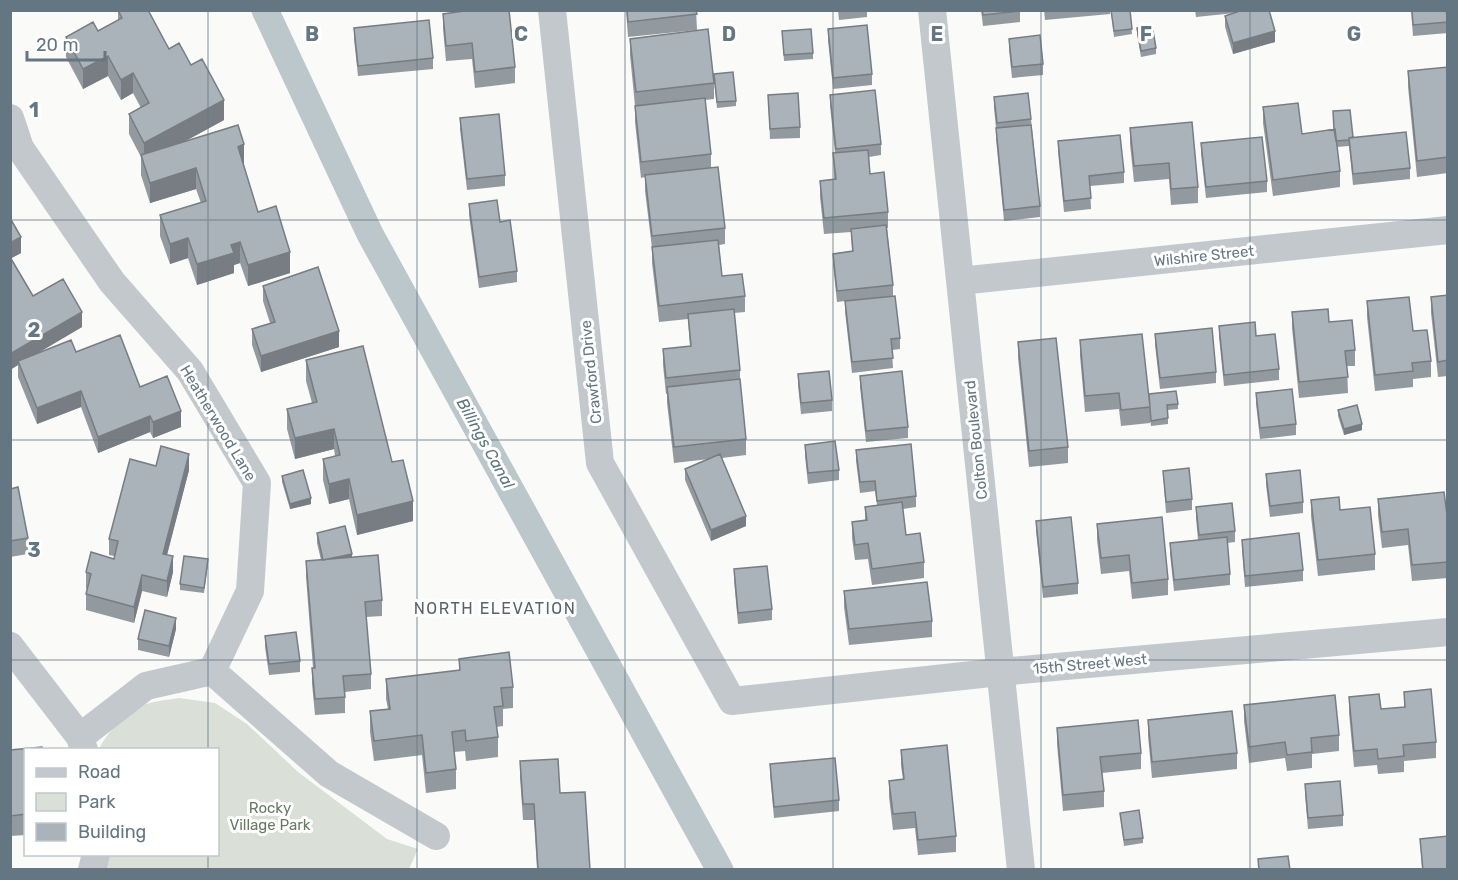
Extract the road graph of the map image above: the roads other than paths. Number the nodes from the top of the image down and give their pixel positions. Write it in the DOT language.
graph roads {
  1 [pos="552,10"];
  2 [pos="932,10"];
  3 [pos="10,118"];
  4 [pos="15,151"];
  5 [pos="1448,230"];
  6 [pos="960,282"];
  7 [pos="1448,632"];
  8 [pos="10,646"];
  9 [pos="212,671"];
  10 [pos="1000,672"];
  11 [pos="732,702"];
  12 [pos="82,743"];
  13 [pos="436,836"];
  14 [pos="1021,870"];
  1 -- 11 [label="street, Crawford Drive"];
  2 -- 6 [label="street, Colton Boulevard"];
  3 -- 4 [label="street, Heatherwood Lane"];
  4 -- 9 [label="street, Heatherwood Lane"];
  5 -- 6 [label="street, Wilshire Street"];
  6 -- 10 [label="street, Colton Boulevard"];
  7 -- 10 [label="street, 15th Street West"];
  8 -- 12 [label="street"];
  9 -- 12 [label="street"];
  9 -- 13 [label="street"];
  10 -- 11 [label="street, 15th Street West"];
  10 -- 14 [label="street, Colton Boulevard"];
}
